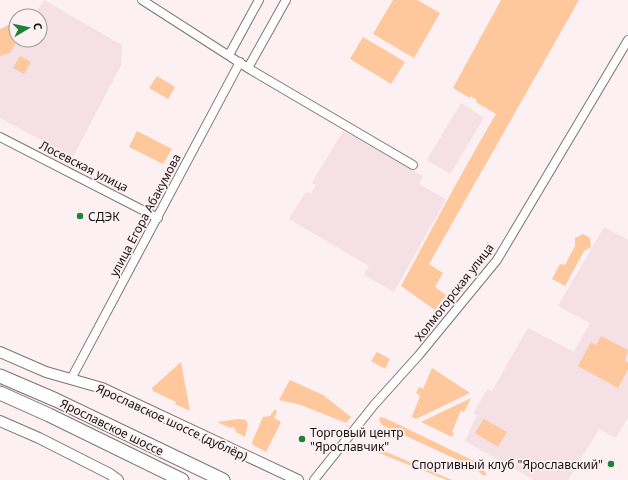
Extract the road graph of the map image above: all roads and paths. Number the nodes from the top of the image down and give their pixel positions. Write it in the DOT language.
graph roads {
  1 [pos="142,0"];
  2 [pos="259,0"];
  3 [pos="286,0"];
  4 [pos="628,40"];
  5 [pos="229,55"];
  6 [pos="240,62"];
  7 [pos="248,68"];
  8 [pos="0,137"];
  9 [pos="413,165"];
  10 [pos="158,218"];
  11 [pos="0,352"];
  12 [pos="0,376"];
  13 [pos="71,379"];
  14 [pos="1,394"];
  15 [pos="0,421"];
  16 [pos="217,477"];
  17 [pos="118,480"];
  18 [pos="182,480"];
  19 [pos="228,480"];
  20 [pos="298,480"];
  21 [pos="314,480"];
  1 -- 5 [label="street"];
  2 -- 5 [label="street"];
  3 -- 7 [label="street"];
  4 -- 21 [label="street, Холмогорская улица"];
  5 -- 6 [label="street"];
  6 -- 7 [label="street"];
  6 -- 10 [label="street, улица Егора Абакумова"];
  7 -- 9 [label="street"];
  8 -- 10 [label="street, Лосевская улица"];
  10 -- 13 [label="street, улица Егора Абакумова"];
  11 -- 13 [label="street, Ярославское шоссе (дублёр)"];
  12 -- 16 [label="main road, Ярославское шоссе"];
  13 -- 20 [label="street, Ярославское шоссе (дублёр)"];
  14 -- 18 [label="main road, Ярославское шоссе"];
  15 -- 17 [label="street"];
  16 -- 19 [label="main road"];
}
